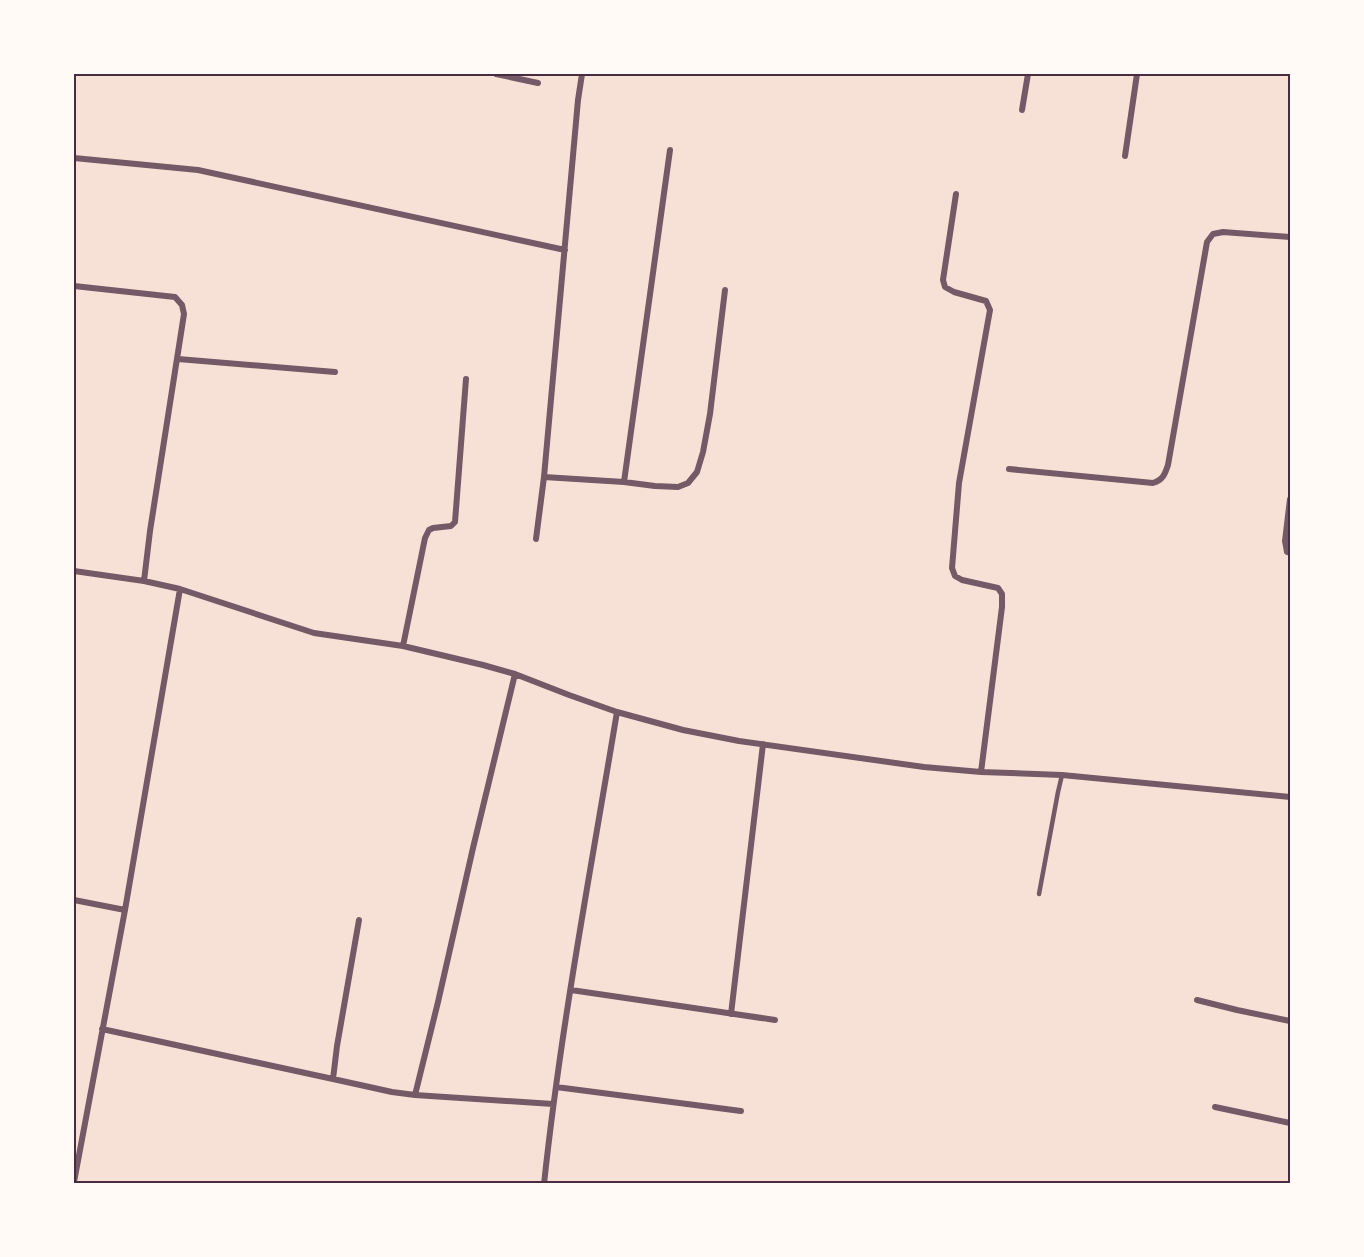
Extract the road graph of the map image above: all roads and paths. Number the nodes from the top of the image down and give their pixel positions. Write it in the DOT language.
graph roads {
  1 [pos="496,74"];
  2 [pos="582,74"];
  3 [pos="1028,74"];
  4 [pos="1137,74"];
  5 [pos="538,83"];
  6 [pos="1022,110"];
  7 [pos="670,150"];
  8 [pos="1125,156"];
  9 [pos="74,158"];
  10 [pos="956,195"];
  11 [pos="1290,237"];
  12 [pos="564,250"];
  13 [pos="74,286"];
  14 [pos="725,290"];
  15 [pos="178,359"];
  16 [pos="335,372"];
  17 [pos="466,379"];
  18 [pos="1010,469"];
  19 [pos="544,477"];
  20 [pos="624,482"];
  21 [pos="1290,499"];
  22 [pos="536,539"];
  23 [pos="1290,553"];
  24 [pos="74,571"];
  25 [pos="144,581"];
  26 [pos="180,589"];
  27 [pos="403,646"];
  28 [pos="515,674"];
  29 [pos="617,712"];
  30 [pos="763,744"];
  31 [pos="981,772"];
  32 [pos="1062,775"];
  33 [pos="1290,797"];
  34 [pos="1039,894"];
  35 [pos="74,900"];
  36 [pos="125,910"];
  37 [pos="359,920"];
  38 [pos="571,990"];
  39 [pos="1197,1000"];
  40 [pos="731,1014"];
  41 [pos="776,1020"];
  42 [pos="1290,1021"];
  43 [pos="102,1029"];
  44 [pos="333,1079"];
  45 [pos="556,1087"];
  46 [pos="415,1095"];
  47 [pos="553,1104"];
  48 [pos="1215,1107"];
  49 [pos="741,1111"];
  50 [pos="1290,1124"];
  51 [pos="74,1182"];
  52 [pos="544,1184"];
  1 -- 5 [label="street"];
  2 -- 12 [label="street"];
  3 -- 6 [label="street"];
  4 -- 8 [label="street"];
  7 -- 20 [label="street"];
  9 -- 12 [label="street"];
  10 -- 31 [label="street"];
  11 -- 18 [label="street"];
  12 -- 19 [label="street"];
  13 -- 15 [label="street"];
  14 -- 20 [label="street"];
  15 -- 16 [label="street"];
  15 -- 25 [label="street"];
  17 -- 27 [label="street"];
  19 -- 20 [label="street"];
  19 -- 22 [label="street"];
  21 -- 23 [label="street"];
  24 -- 25 [label="street"];
  25 -- 26 [label="street"];
  26 -- 27 [label="street"];
  26 -- 36 [label="street"];
  27 -- 28 [label="street"];
  28 -- 29 [label="street"];
  28 -- 46 [label="street"];
  29 -- 30 [label="street"];
  29 -- 38 [label="street"];
  30 -- 31 [label="street"];
  30 -- 40 [label="street"];
  31 -- 32 [label="street"];
  32 -- 33 [label="street"];
  32 -- 34 [label="lane"];
  35 -- 36 [label="street"];
  36 -- 43 [label="street"];
  37 -- 44 [label="street"];
  38 -- 40 [label="street"];
  38 -- 45 [label="street"];
  39 -- 42 [label="street"];
  40 -- 41 [label="street"];
  43 -- 44 [label="street"];
  43 -- 51 [label="street"];
  44 -- 46 [label="street"];
  45 -- 47 [label="street"];
  45 -- 49 [label="street"];
  46 -- 47 [label="street"];
  47 -- 52 [label="street"];
  48 -- 50 [label="street"];
}
